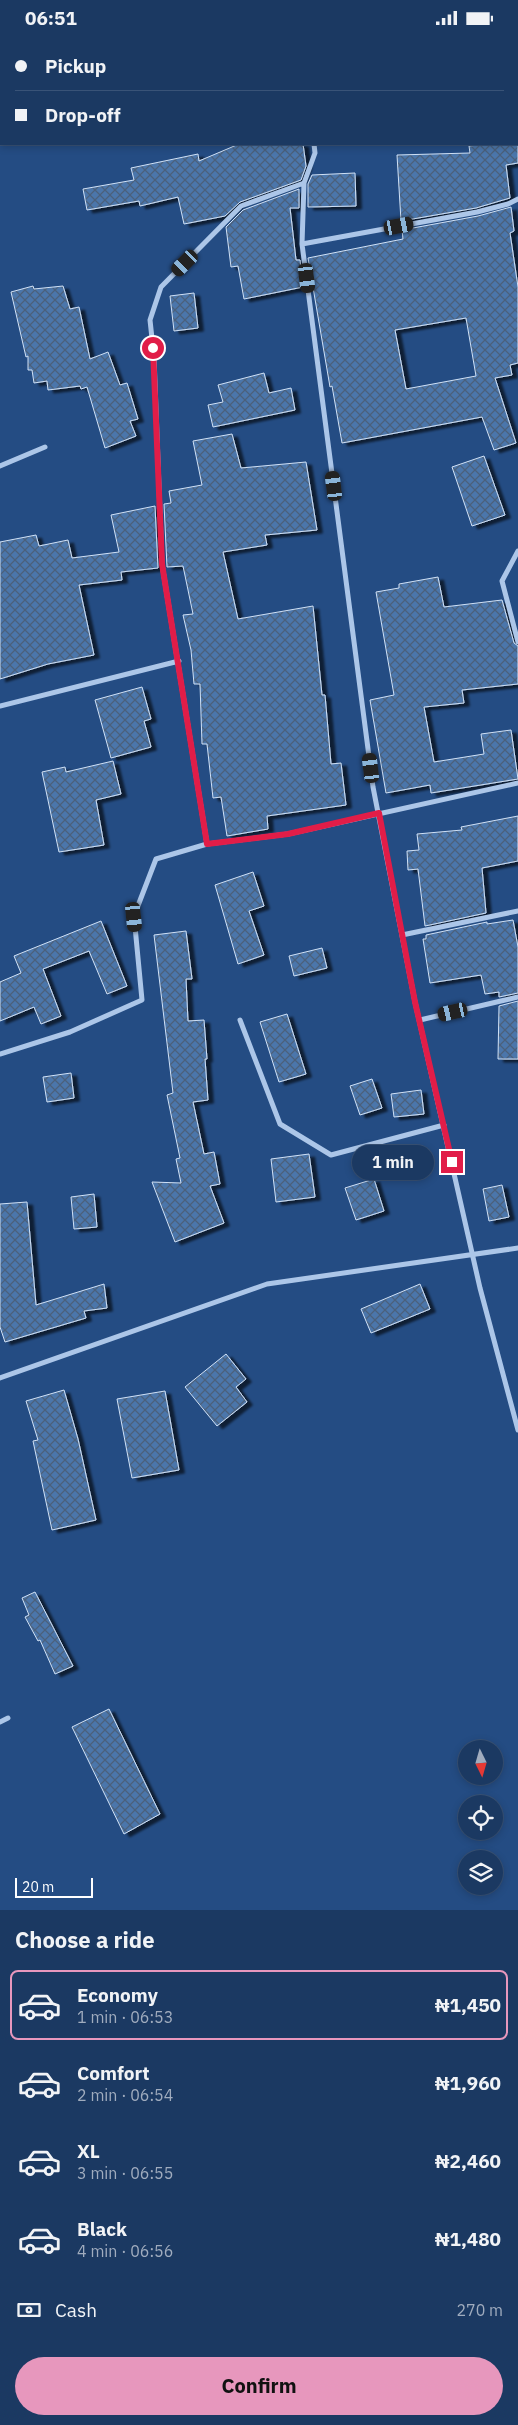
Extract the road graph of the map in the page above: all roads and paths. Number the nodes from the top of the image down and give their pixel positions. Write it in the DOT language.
graph roads {
  1 [pos="314,145"];
  2 [pos="304,183"];
  3 [pos="518,199"];
  4 [pos="302,244"];
  5 [pos="45,447"];
  6 [pos="0,466"];
  7 [pos="518,551"];
  8 [pos="518,642"];
  9 [pos="179,661"];
  10 [pos="0,706"];
  11 [pos="518,783"];
  12 [pos="379,813"];
  13 [pos="207,844"];
  14 [pos="518,911"];
  15 [pos="402,935"];
  16 [pos="518,997"];
  17 [pos="420,1020"];
  18 [pos="240,1021"];
  19 [pos="0,1054"];
  20 [pos="444,1125"];
  21 [pos="518,1248"];
  22 [pos="472,1255"];
  23 [pos="0,1378"];
  24 [pos="518,1430"];
  25 [pos="8,1718"];
  26 [pos="0,1722"];
  1 -- 2 [label="street"];
  2 -- 4 [label="street"];
  2 -- 9 [label="street"];
  3 -- 4 [label="street"];
  4 -- 12 [label="street"];
  5 -- 6 [label="street"];
  7 -- 8 [label="street"];
  9 -- 10 [label="street"];
  9 -- 13 [label="street"];
  11 -- 12 [label="street"];
  12 -- 13 [label="street"];
  12 -- 15 [label="street"];
  13 -- 19 [label="street"];
  14 -- 15 [label="street"];
  15 -- 17 [label="street"];
  16 -- 17 [label="street"];
  17 -- 20 [label="street"];
  18 -- 20 [label="street"];
  20 -- 22 [label="street"];
  21 -- 22 [label="street"];
  22 -- 23 [label="street"];
  22 -- 24 [label="street"];
  25 -- 26 [label="street"];
}
